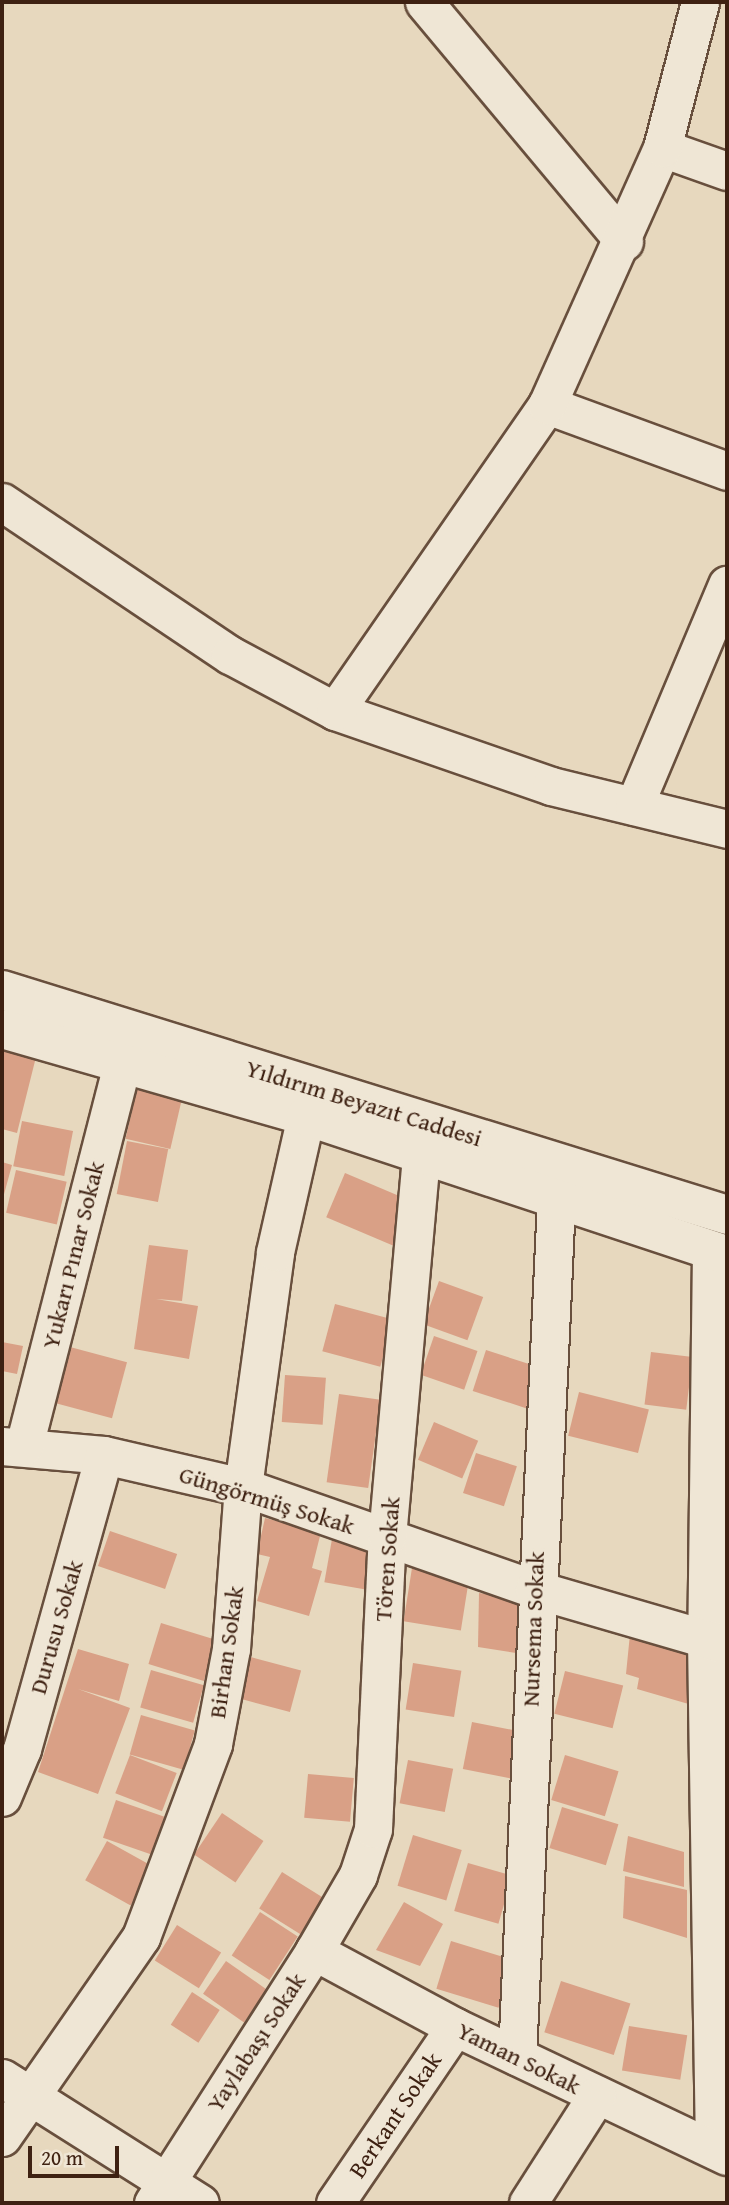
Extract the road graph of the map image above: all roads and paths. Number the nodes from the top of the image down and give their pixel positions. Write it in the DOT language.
graph roads {
  1 [pos="424,2"];
  2 [pos="700,2"];
  3 [pos="662,148"];
  4 [pos="727,171"];
  5 [pos="624,241"];
  6 [pos="547,405"];
  7 [pos="727,471"];
  8 [pos="2,502"];
  9 [pos="727,585"];
  10 [pos="335,711"];
  11 [pos="634,806"];
  12 [pos="727,829"];
  13 [pos="2,990"];
  14 [pos="2,1028"];
  15 [pos="122,1064"];
  16 [pos="306,1116"];
  17 [pos="421,1154"];
  18 [pos="556,1202"];
  19 [pos="727,1215"];
  20 [pos="719,1252"];
  21 [pos="13,1446"];
  22 [pos="104,1455"];
  23 [pos="243,1487"];
  24 [pos="387,1537"];
  25 [pos="534,1589"];
  26 [pos="717,1642"];
  27 [pos="2,1797"];
  28 [pos="314,1951"];
  29 [pos="455,2028"];
  30 [pos="517,2056"];
  31 [pos="16,2086"];
  32 [pos="597,2095"];
  33 [pos="2,2137"];
  34 [pos="721,2153"];
  35 [pos="160,2193"];
  36 [pos="200,2203"];
  37 [pos="335,2203"];
  38 [pos="528,2203"];
  1 -- 5 [label="street"];
  2 -- 3 [label="street"];
  3 -- 4 [label="street"];
  3 -- 5 [label="street"];
  5 -- 6 [label="street"];
  6 -- 7 [label="street"];
  6 -- 10 [label="street"];
  8 -- 10 [label="street"];
  9 -- 11 [label="street"];
  10 -- 11 [label="street"];
  11 -- 12 [label="street"];
  13 -- 19 [label="main road, Yıldırım Beyazıt Caddesi"];
  14 -- 15 [label="main road"];
  15 -- 16 [label="main road"];
  15 -- 21 [label="street, Yukarı Pınar Sokak"];
  16 -- 17 [label="main road"];
  16 -- 23 [label="street, Birhan Sokak"];
  17 -- 18 [label="main road"];
  17 -- 24 [label="street, Tören Sokak"];
  18 -- 20 [label="main road"];
  18 -- 25 [label="street, Nursema Sokak"];
  20 -- 26 [label="street"];
  21 -- 22 [label="street, Güngörmüş Sokak"];
  22 -- 23 [label="street, Güngörmüş Sokak"];
  22 -- 27 [label="street, Durusu Sokak"];
  23 -- 24 [label="street, Güngörmüş Sokak"];
  23 -- 31 [label="street, Birhan Sokak"];
  24 -- 25 [label="street, Güngörmüş Sokak"];
  24 -- 28 [label="street, Tören Sokak"];
  25 -- 26 [label="street, Güngörmüş Sokak"];
  25 -- 30 [label="street, Nursema Sokak"];
  26 -- 34 [label="street"];
  28 -- 29 [label="street, Yaman Sokak"];
  28 -- 35 [label="street, Yaylabaşı Sokak"];
  29 -- 30 [label="street, Yaman Sokak"];
  29 -- 37 [label="street, Berkant Sokak"];
  30 -- 32 [label="street, Yaman Sokak"];
  31 -- 33 [label="street, Birhan Sokak"];
  31 -- 35 [label="street"];
  32 -- 34 [label="street, Yaman Sokak"];
  32 -- 38 [label="street"];
  35 -- 36 [label="street"];
}
